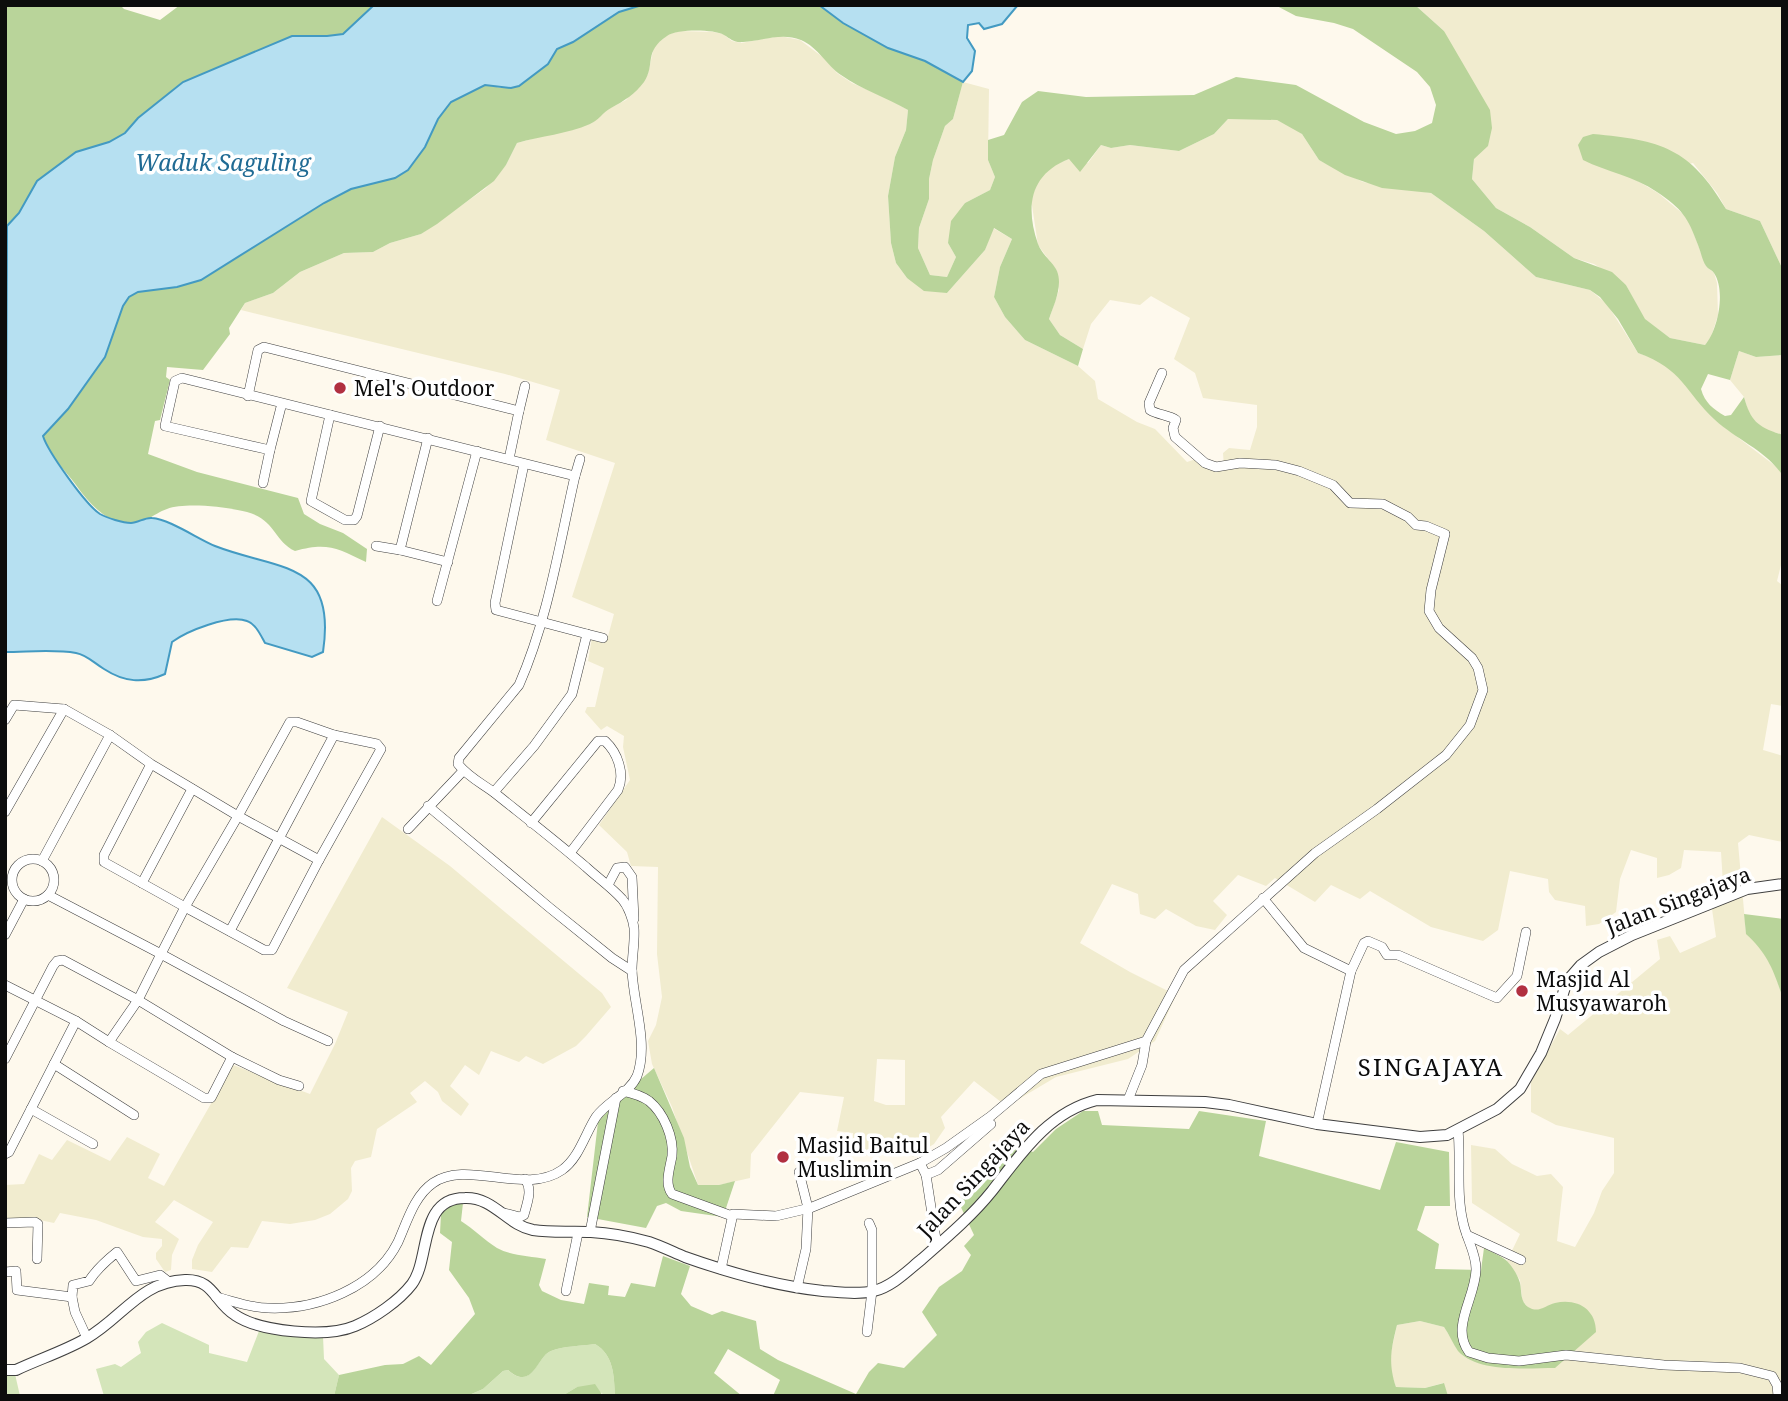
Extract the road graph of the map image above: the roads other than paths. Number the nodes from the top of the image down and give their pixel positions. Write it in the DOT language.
graph roads {
  1 [pos="1162,373"];
  2 [pos="525,386"];
  3 [pos="248,396"];
  4 [pos="282,403"];
  5 [pos="519,411"];
  6 [pos="330,415"];
  7 [pos="380,426"];
  8 [pos="428,438"];
  9 [pos="270,450"];
  10 [pos="477,451"];
  11 [pos="509,459"];
  12 [pos="580,459"];
  13 [pos="524,464"];
  14 [pos="575,476"];
  15 [pos="263,483"];
  16 [pos="376,546"];
  17 [pos="400,550"];
  18 [pos="448,562"];
  19 [pos="437,601"];
  20 [pos="542,622"];
  21 [pos="587,634"];
  22 [pos="603,638"];
  23 [pos="10,706"];
  24 [pos="64,709"];
  25 [pos="5,720"];
  26 [pos="110,735"];
  27 [pos="334,735"];
  28 [pos="151,764"];
  29 [pos="463,771"];
  30 [pos="192,789"];
  31 [pos="494,792"];
  32 [pos="428,806"];
  33 [pos="5,812"];
  34 [pos="238,817"];
  35 [pos="531,823"];
  36 [pos="408,829"];
  37 [pos="279,840"];
  38 [pos="570,853"];
  39 [pos="318,860"];
  40 [pos="42,861"];
  41 [pos="10,870"];
  42 [pos="142,883"];
  43 [pos="1783,884"];
  44 [pos="608,885"];
  45 [pos="48,895"];
  46 [pos="1263,898"];
  47 [pos="24,899"];
  48 [pos="185,907"];
  49 [pos="634,926"];
  50 [pos="230,932"];
  51 [pos="1526,932"];
  52 [pos="5,935"];
  53 [pos="162,954"];
  54 [pos="632,971"];
  55 [pos="1351,971"];
  56 [pos="5,985"];
  57 [pos="138,1000"];
  58 [pos="36,1002"];
  59 [pos="76,1021"];
  60 [pos="328,1041"];
  61 [pos="1146,1041"];
  62 [pos="109,1042"];
  63 [pos="232,1057"];
  64 [pos="5,1059"];
  65 [pos="54,1064"];
  66 [pos="299,1086"];
  67 [pos="624,1091"];
  68 [pos="616,1098"];
  69 [pos="1128,1100"];
  70 [pos="31,1109"];
  71 [pos="134,1115"];
  72 [pos="991,1124"];
  73 [pos="1317,1124"];
  74 [pos="1458,1130"];
  75 [pos="93,1144"];
  76 [pos="5,1154"];
  77 [pos="920,1163"];
  78 [pos="799,1172"];
  79 [pos="926,1175"];
  80 [pos="525,1179"];
  81 [pos="807,1208"];
  82 [pos="504,1213"];
  83 [pos="732,1216"];
  84 [pos="5,1223"];
  85 [pos="869,1223"];
  86 [pos="590,1232"];
  87 [pos="578,1233"];
  88 [pos="1468,1235"];
  89 [pos="937,1246"];
  90 [pos="37,1259"];
  91 [pos="1521,1260"];
  92 [pos="721,1269"];
  93 [pos="5,1272"];
  94 [pos="169,1282"];
  95 [pos="797,1288"];
  96 [pos="566,1291"];
  97 [pos="872,1291"];
  98 [pos="72,1297"];
  99 [pos="216,1297"];
  100 [pos="867,1332"];
  101 [pos="87,1338"];
  102 [pos="5,1370"];
  103 [pos="1778,1396"];
  1 -- 46 [label="street"];
  2 -- 5 [label="street"];
  3 -- 4 [label="street"];
  3 -- 5 [label="street"];
  3 -- 9 [label="street"];
  4 -- 6 [label="street"];
  4 -- 9 [label="street"];
  5 -- 11 [label="street"];
  6 -- 7 [label="street"];
  6 -- 7 [label="street"];
  7 -- 8 [label="street"];
  8 -- 10 [label="street"];
  8 -- 17 [label="street"];
  9 -- 15 [label="street"];
  10 -- 11 [label="street"];
  10 -- 18 [label="street"];
  11 -- 13 [label="street"];
  12 -- 14 [label="street"];
  13 -- 14 [label="street"];
  13 -- 20 [label="street"];
  14 -- 20 [label="street"];
  16 -- 17 [label="street"];
  17 -- 18 [label="street"];
  18 -- 19 [label="street"];
  20 -- 21 [label="street"];
  20 -- 29 [label="street"];
  21 -- 22 [label="street"];
  21 -- 31 [label="street"];
  23 -- 24 [label="street"];
  23 -- 25 [label="street"];
  24 -- 26 [label="street"];
  24 -- 33 [label="street"];
  26 -- 28 [label="street"];
  26 -- 40 [label="street"];
  27 -- 34 [label="street"];
  27 -- 37 [label="street"];
  27 -- 39 [label="street"];
  28 -- 30 [label="street"];
  28 -- 42 [label="street"];
  29 -- 31 [label="street"];
  29 -- 32 [label="street"];
  30 -- 34 [label="street"];
  30 -- 42 [label="street"];
  31 -- 35 [label="street"];
  32 -- 36 [label="street"];
  32 -- 54 [label="street"];
  34 -- 37 [label="street"];
  34 -- 48 [label="street"];
  35 -- 38 [label="street"];
  35 -- 38 [label="street"];
  37 -- 39 [label="street"];
  37 -- 50 [label="street"];
  38 -- 44 [label="street"];
  39 -- 50 [label="street"];
  40 -- 41 [label="street"];
  40 -- 45 [label="street"];
  41 -- 47 [label="street"];
  42 -- 48 [label="street"];
  43 -- 74 [label="street, Jalan Singajaya"];
  44 -- 49 [label="street"];
  44 -- 49 [label="street"];
  45 -- 47 [label="street"];
  45 -- 53 [label="street"];
  46 -- 55 [label="street"];
  46 -- 61 [label="street"];
  47 -- 52 [label="street"];
  48 -- 50 [label="street"];
  48 -- 53 [label="street"];
  49 -- 54 [label="street"];
  51 -- 55 [label="street"];
  53 -- 57 [label="street"];
  53 -- 60 [label="street"];
  54 -- 67 [label="street"];
  55 -- 73 [label="street"];
  56 -- 58 [label="street"];
  57 -- 58 [label="street"];
  57 -- 62 [label="street"];
  57 -- 63 [label="street"];
  58 -- 59 [label="street"];
  58 -- 64 [label="street"];
  59 -- 62 [label="street"];
  59 -- 65 [label="street"];
  61 -- 69 [label="street"];
  61 -- 77 [label="street"];
  62 -- 63 [label="street"];
  63 -- 66 [label="street"];
  65 -- 70 [label="street"];
  65 -- 71 [label="street"];
  67 -- 68 [label="street"];
  67 -- 83 [label="street"];
  68 -- 80 [label="street"];
  68 -- 86 [label="street"];
  69 -- 73 [label="street, Jalan Singajaya"];
  69 -- 89 [label="street, Jalan Singajaya"];
  70 -- 75 [label="street"];
  70 -- 76 [label="street"];
  72 -- 79 [label="street"];
  73 -- 74 [label="street, Jalan Singajaya"];
  74 -- 88 [label="street"];
  77 -- 79 [label="street"];
  77 -- 81 [label="street"];
  78 -- 81 [label="street"];
  79 -- 89 [label="street"];
  80 -- 82 [label="street"];
  80 -- 99 [label="street"];
  81 -- 83 [label="street"];
  81 -- 95 [label="street"];
  82 -- 87 [label="street, Jalan Singajaya"];
  82 -- 99 [label="street, Jalan Singajaya"];
  83 -- 92 [label="street"];
  84 -- 90 [label="street"];
  85 -- 97 [label="street"];
  86 -- 87 [label="street, Jalan Singajaya"];
  86 -- 92 [label="street, Jalan Singajaya"];
  87 -- 96 [label="street"];
  88 -- 91 [label="street"];
  88 -- 103 [label="street"];
  89 -- 97 [label="street, Jalan Singajaya"];
  92 -- 95 [label="street, Jalan Singajaya"];
  93 -- 98 [label="street"];
  94 -- 98 [label="street"];
  94 -- 99 [label="street, Jalan Singajaya"];
  94 -- 101 [label="street"];
  95 -- 97 [label="street, Jalan Singajaya"];
  97 -- 100 [label="street"];
  98 -- 101 [label="street"];
  101 -- 102 [label="street"];
}
